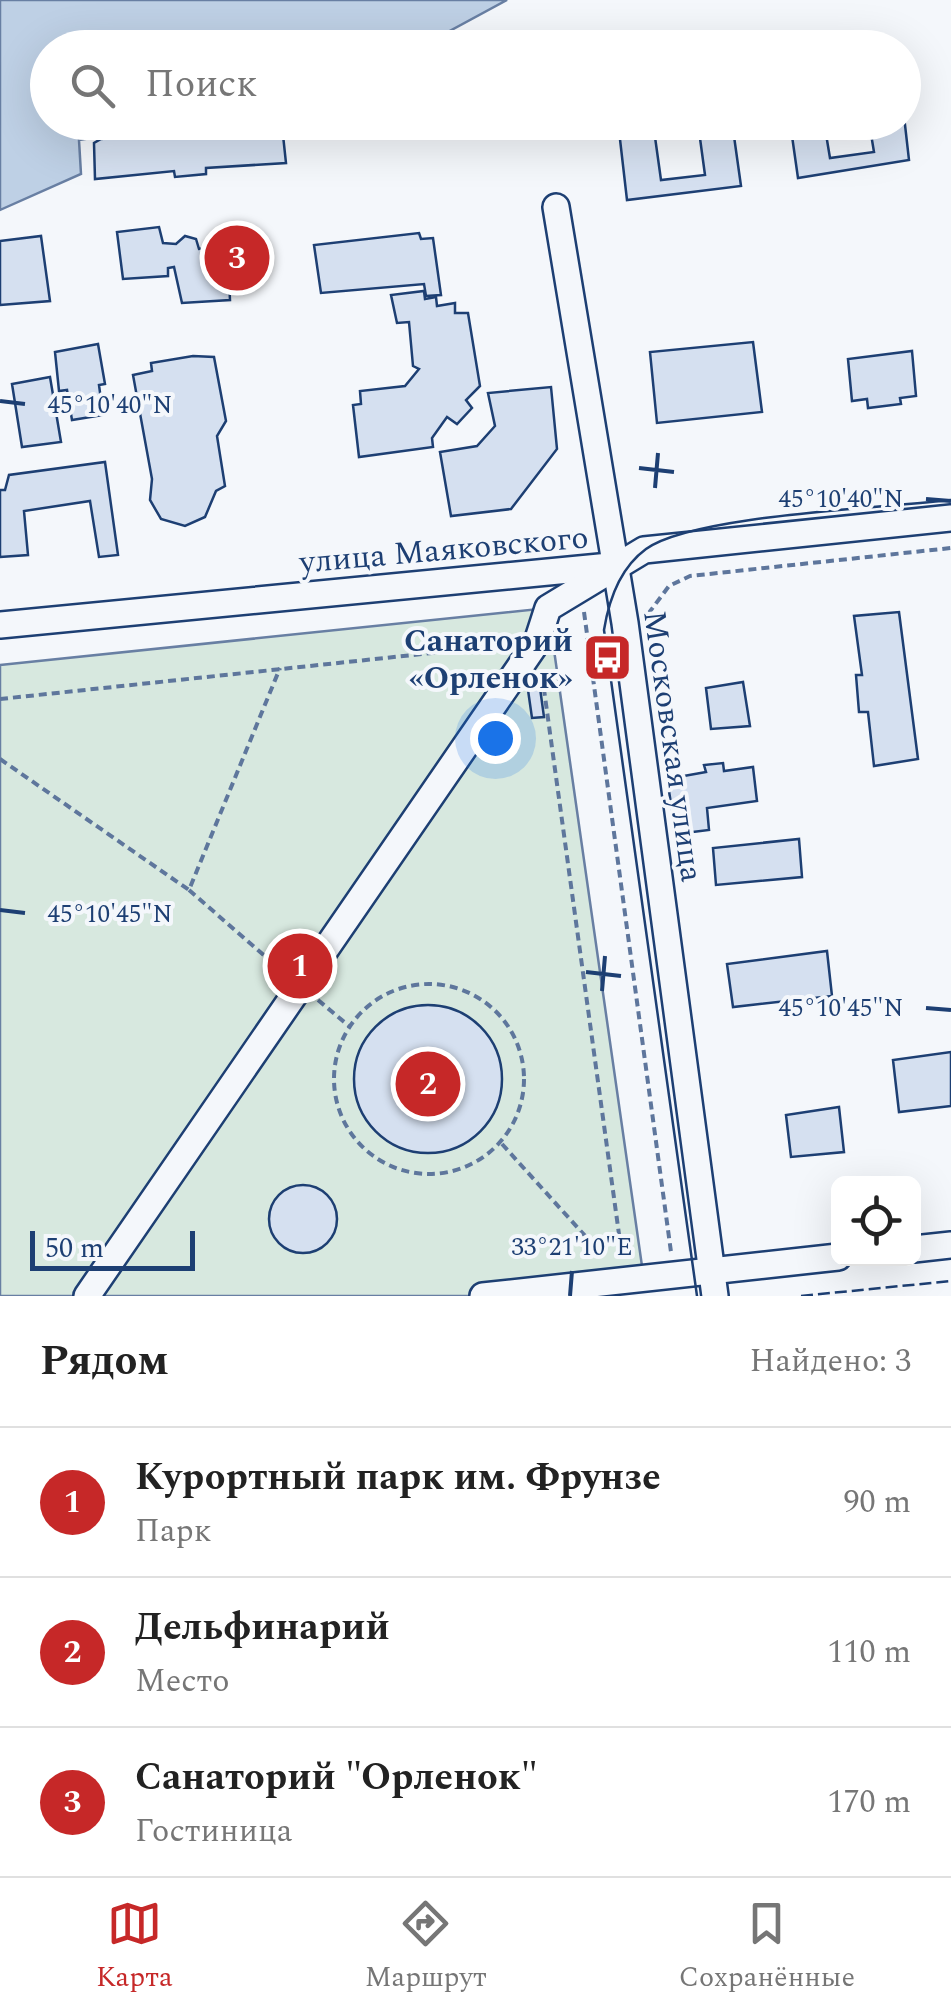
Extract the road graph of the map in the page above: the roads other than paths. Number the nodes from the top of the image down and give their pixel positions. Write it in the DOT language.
graph roads {
  1 [pos="556,208"];
  2 [pos="951,518"];
  3 [pos="615,566"];
  4 [pos="579,577"];
  5 [pos="0,624"];
  6 [pos="951,1245"];
  7 [pos="921,1248"];
  8 [pos="831,1258"];
  9 [pos="713,1283"];
  10 [pos="87,1296"];
  11 [pos="483,1296"];
  1 -- 3 [label="street, Московская улица"];
  2 -- 3 [label="street, улица Маяковского"];
  3 -- 4 [label="street, улица Маяковского"];
  3 -- 9 [label="street, Московская улица"];
  4 -- 5 [label="street, улица Маяковского"];
  4 -- 10 [label="street"];
  6 -- 7 [label="street"];
  8 -- 9 [label="street"];
  9 -- 11 [label="street"];
}
